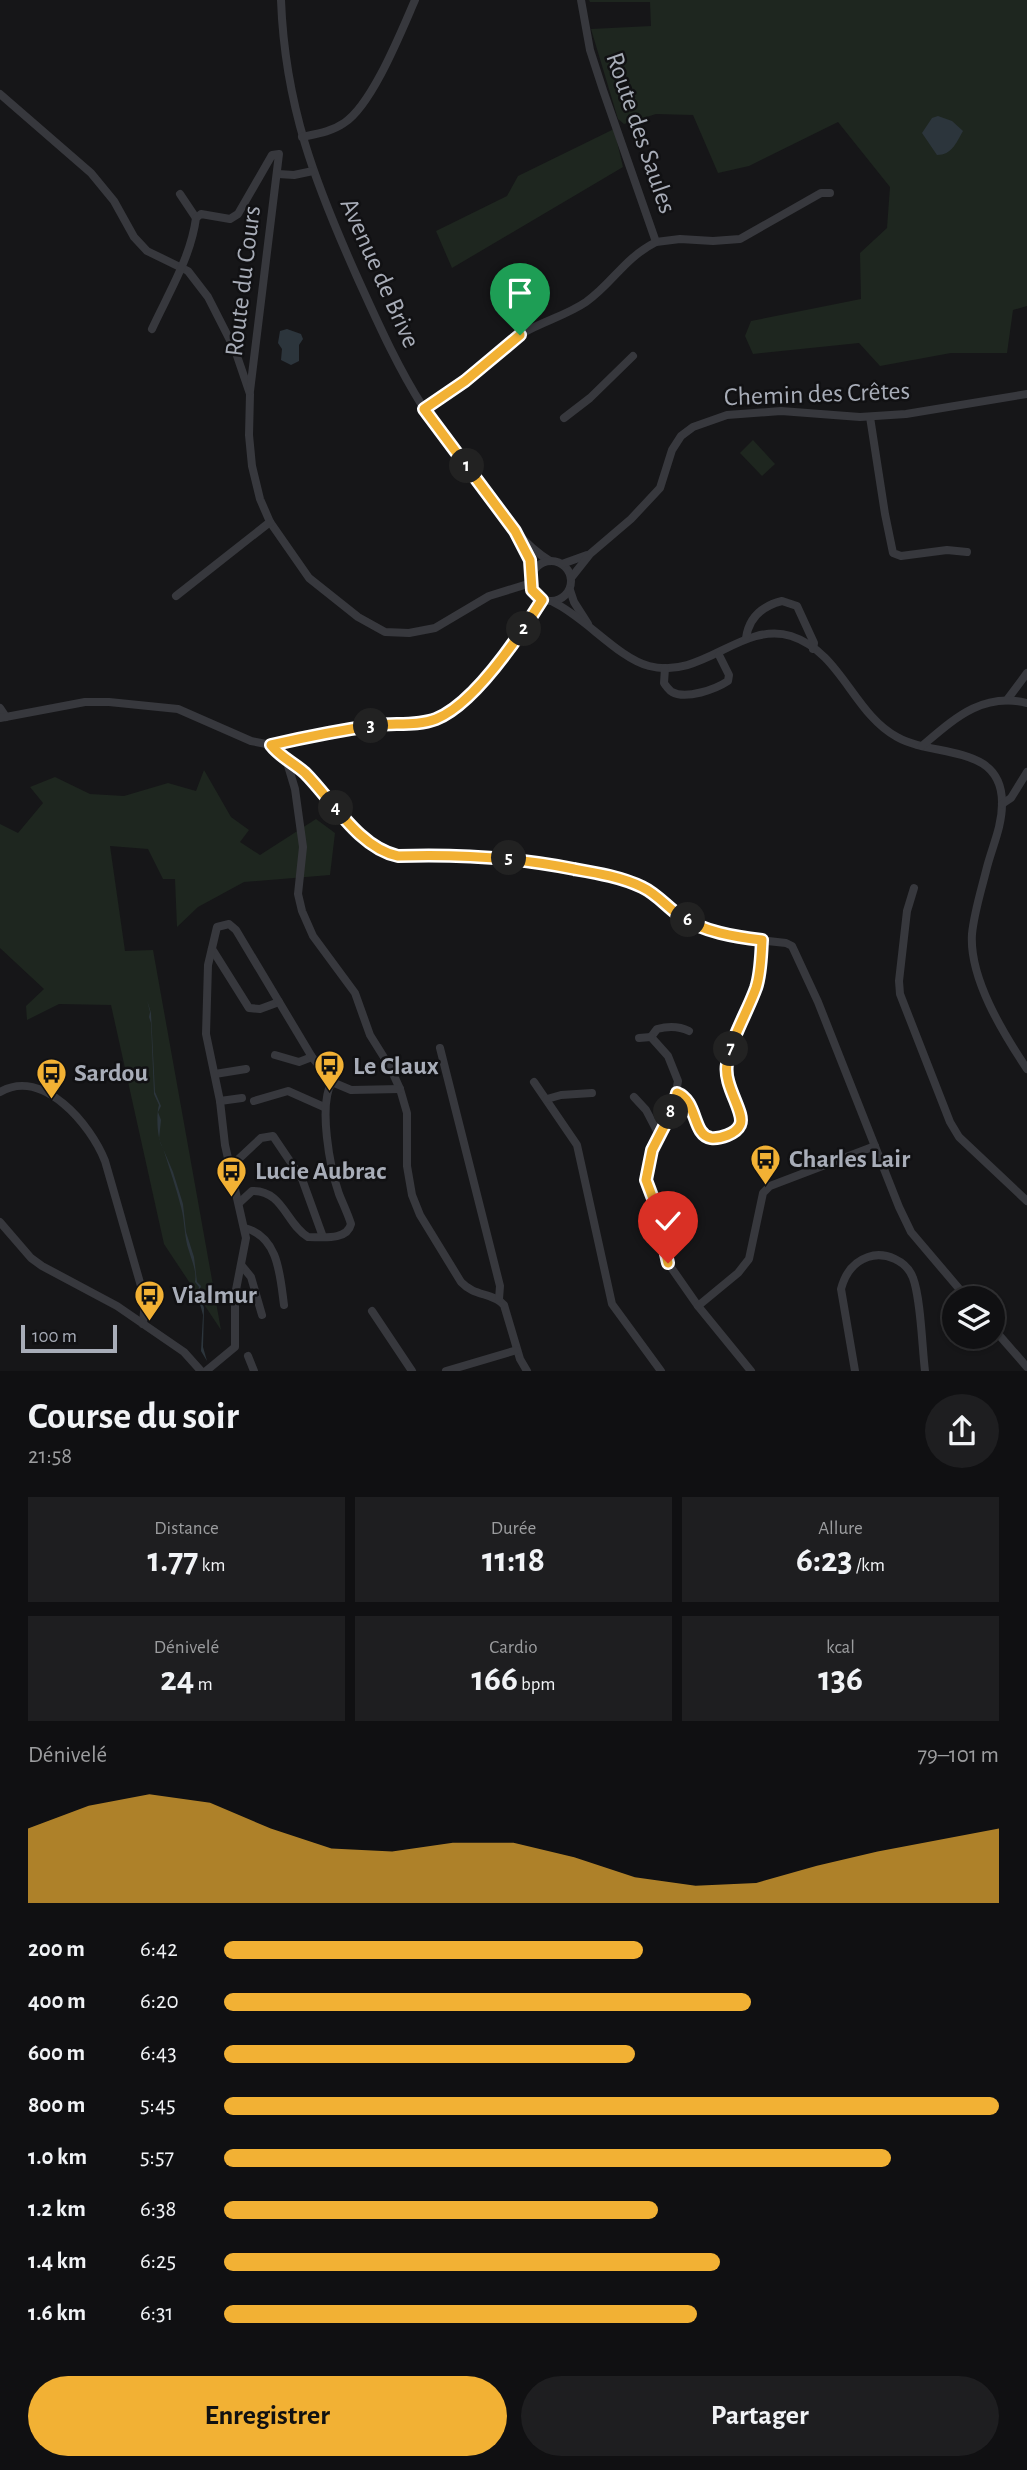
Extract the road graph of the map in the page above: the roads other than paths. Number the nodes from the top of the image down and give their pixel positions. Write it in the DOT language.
graph roads {
  1 [pos="281,0"];
  2 [pos="415,0"];
  3 [pos="581,0"];
  4 [pos="0,94"];
  5 [pos="302,137"];
  6 [pos="313,171"];
  7 [pos="278,174"];
  8 [pos="830,193"];
  9 [pos="180,194"];
  10 [pos="196,218"];
  11 [pos="656,242"];
  12 [pos="181,267"];
  13 [pos="152,329"];
  14 [pos="633,356"];
  15 [pos="250,394"];
  16 [pos="1027,394"];
  17 [pos="424,409"];
  18 [pos="870,417"];
  19 [pos="564,418"];
  20 [pos="270,522"];
  21 [pos="515,531"];
  22 [pos="967,552"];
  23 [pos="590,554"];
  24 [pos="550,561"];
  25 [pos="562,564"];
  26 [pos="531,578"];
  27 [pos="571,578"];
  28 [pos="570,590"];
  29 [pos="177,596"];
  30 [pos="542,600"];
  31 [pos="553,602"];
  32 [pos="588,624"];
  33 [pos="746,638"];
  34 [pos="813,649"];
  35 [pos="719,654"];
  36 [pos="665,668"];
  37 [pos="1027,673"];
  38 [pos="1007,699"];
  39 [pos="1027,703"];
  40 [pos="0,708"];
  41 [pos="3,717"];
  42 [pos="271,745"];
  43 [pos="922,746"];
  44 [pos="286,759"];
  45 [pos="1027,772"];
  46 [pos="1002,804"];
  47 [pos="914,888"];
  48 [pos="762,940"];
  49 [pos="212,948"];
  50 [pos="279,1002"];
  51 [pos="689,1031"];
  52 [pos="651,1037"];
  53 [pos="639,1038"];
  54 [pos="440,1048"];
  55 [pos="275,1055"];
  56 [pos="312,1057"];
  57 [pos="247,1069"];
  58 [pos="1027,1069"];
  59 [pos="215,1074"];
  60 [pos="332,1082"];
  61 [pos="534,1082"];
  62 [pos="400,1089"];
  63 [pos="0,1092"];
  64 [pos="592,1093"];
  65 [pos="677,1093"];
  66 [pos="634,1097"];
  67 [pos="242,1098"];
  68 [pos="547,1099"];
  69 [pos="219,1101"];
  70 [pos="254,1101"];
  71 [pos="324,1107"];
  72 [pos="658,1133"];
  73 [pos="875,1146"];
  74 [pos="229,1168"];
  75 [pos="1027,1202"];
  76 [pos="239,1203"];
  77 [pos="0,1222"];
  78 [pos="245,1228"];
  79 [pos="323,1237"];
  80 [pos="242,1266"];
  81 [pos="957,1286"];
  82 [pos="499,1300"];
  83 [pos="284,1305"];
  84 [pos="698,1306"];
  85 [pos="372,1311"];
  86 [pos="262,1315"];
  87 [pos="143,1324"];
  88 [pos="1005,1342"];
  89 [pos="517,1350"];
  90 [pos="248,1356"];
  91 [pos="1027,1367"];
  92 [pos="204,1371"];
  93 [pos="254,1371"];
  94 [pos="412,1371"];
  95 [pos="446,1371"];
  96 [pos="527,1371"];
  97 [pos="661,1371"];
  98 [pos="751,1371"];
  99 [pos="855,1371"];
  100 [pos="925,1371"];
  1 -- 5 [label="street, Avenue de Brive"];
  2 -- 5 [label="street"];
  3 -- 11 [label="street, Route des Saules"];
  4 -- 12 [label="street"];
  5 -- 6 [label="street, Avenue de Brive"];
  6 -- 7 [label="street, Route du Cours"];
  6 -- 17 [label="street, Avenue de Brive"];
  7 -- 10 [label="street, Route du Cours"];
  7 -- 15 [label="street, Route du Cours"];
  8 -- 11 [label="street"];
  9 -- 10 [label="street"];
  10 -- 12 [label="street, Route du Cours"];
  11 -- 17 [label="street, Route des Saules"];
  12 -- 13 [label="street"];
  12 -- 15 [label="street, Route du Cours"];
  14 -- 19 [label="street"];
  15 -- 20 [label="street, Route du Cours"];
  16 -- 18 [label="street, Chemin des Crêtes"];
  17 -- 21 [label="street, Avenue de Brive"];
  18 -- 22 [label="street"];
  18 -- 23 [label="street, Chemin des Crêtes"];
  20 -- 26 [label="street, Route du Cours"];
  20 -- 29 [label="street"];
  21 -- 24 [label="street"];
  21 -- 26 [label="street"];
  23 -- 25 [label="street, Chemin des Crêtes"];
  23 -- 27 [label="street, Chemin des Crêtes"];
  24 -- 25 [label="street"];
  24 -- 26 [label="street"];
  25 -- 27 [label="street"];
  26 -- 30 [label="street"];
  27 -- 28 [label="street"];
  28 -- 31 [label="street"];
  28 -- 32 [label="street"];
  30 -- 31 [label="street"];
  30 -- 42 [label="street"];
  31 -- 32 [label="street"];
  32 -- 36 [label="street"];
  33 -- 34 [label="street"];
  33 -- 34 [label="street"];
  33 -- 35 [label="street"];
  34 -- 43 [label="street"];
  35 -- 36 [label="street"];
  35 -- 36 [label="street"];
  37 -- 38 [label="street"];
  38 -- 39 [label="street"];
  38 -- 43 [label="street"];
  40 -- 41 [label="street"];
  41 -- 42 [label="street"];
  42 -- 44 [label="street"];
  43 -- 46 [label="street"];
  44 -- 48 [label="street"];
  44 -- 62 [label="street"];
  45 -- 46 [label="street"];
  46 -- 58 [label="street"];
  47 -- 75 [label="street"];
  48 -- 65 [label="street"];
  48 -- 73 [label="street"];
  49 -- 50 [label="street"];
  49 -- 50 [label="street"];
  49 -- 59 [label="street"];
  50 -- 56 [label="street"];
  51 -- 52 [label="street"];
  52 -- 53 [label="street"];
  52 -- 65 [label="street"];
  54 -- 82 [label="street"];
  55 -- 56 [label="street"];
  56 -- 60 [label="street"];
  57 -- 59 [label="street"];
  59 -- 69 [label="street"];
  60 -- 62 [label="street"];
  60 -- 71 [label="street"];
  61 -- 68 [label="street"];
  62 -- 82 [label="street"];
  63 -- 87 [label="street"];
  64 -- 68 [label="street"];
  65 -- 72 [label="street"];
  66 -- 72 [label="street"];
  67 -- 69 [label="street"];
  68 -- 97 [label="street"];
  69 -- 74 [label="street"];
  70 -- 71 [label="street"];
  71 -- 79 [label="street"];
  72 -- 84 [label="street"];
  73 -- 81 [label="street"];
  73 -- 84 [label="street"];
  74 -- 76 [label="street"];
  74 -- 79 [label="street"];
  76 -- 78 [label="street"];
  76 -- 79 [label="street"];
  77 -- 87 [label="street"];
  78 -- 80 [label="street"];
  78 -- 83 [label="street"];
  80 -- 86 [label="street"];
  80 -- 92 [label="street"];
  82 -- 89 [label="street"];
  84 -- 98 [label="street"];
  85 -- 94 [label="street"];
  87 -- 92 [label="street"];
  88 -- 91 [label="street"];
  89 -- 95 [label="street"];
  89 -- 96 [label="street"];
  90 -- 93 [label="street"];
  99 -- 100 [label="street"];
}
